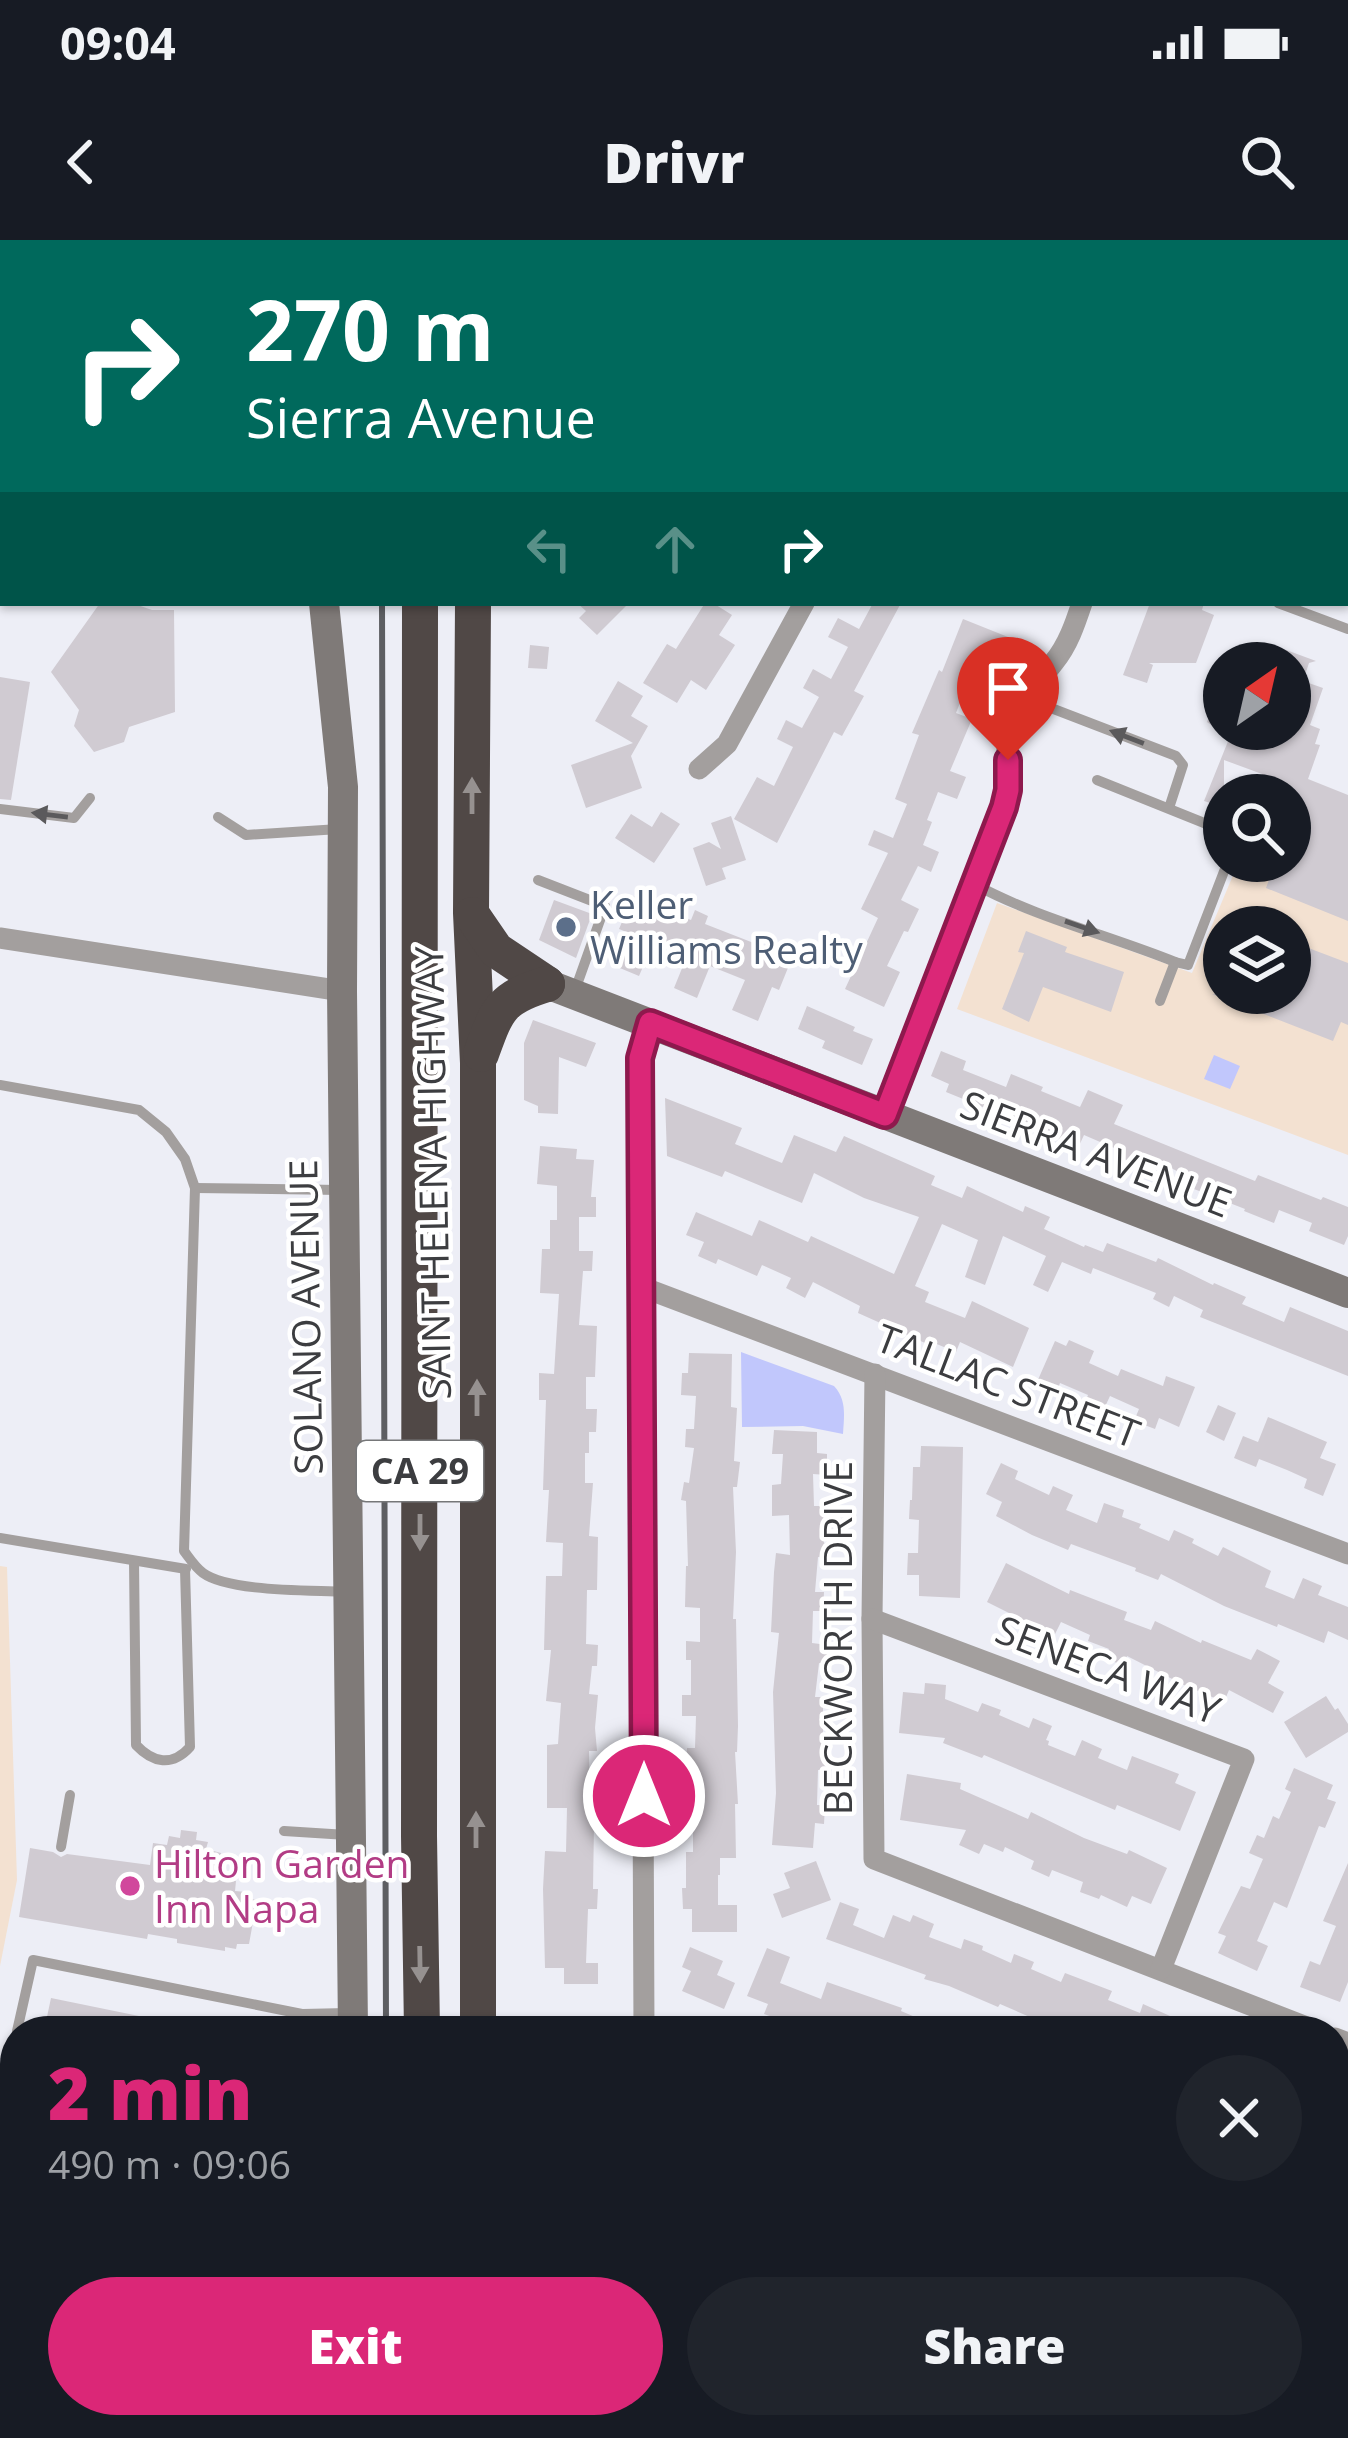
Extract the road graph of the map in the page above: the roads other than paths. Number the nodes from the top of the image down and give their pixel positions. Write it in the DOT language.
graph roads {
  1 [pos="324,606"];
  2 [pos="420,606"];
  3 [pos="473,606"];
  4 [pos="796,606"];
  5 [pos="1081,606"];
  6 [pos="1286,606"];
  7 [pos="1348,629"];
  8 [pos="1024,698"];
  9 [pos="699,769"];
  10 [pos="1096,780"];
  11 [pos="90,798"];
  12 [pos="1169,808"];
  13 [pos="0,809"];
  14 [pos="218,817"];
  15 [pos="1203,822"];
  16 [pos="343,829"];
  17 [pos="538,880"];
  18 [pos="1220,882"];
  19 [pos="974,884"];
  20 [pos="471,913"];
  21 [pos="0,938"];
  22 [pos="1174,962"];
  23 [pos="561,989"];
  24 [pos="342,991"];
  25 [pos="1160,1001"];
  26 [pos="650,1023"];
  27 [pos="478,1064"];
  28 [pos="0,1085"];
  29 [pos="885,1115"];
  30 [pos="195,1188"];
  31 [pos="344,1190"];
  32 [pos="642,1287"];
  33 [pos="1348,1293"];
  34 [pos="875,1374"];
  35 [pos="0,1538"];
  36 [pos="1348,1554"];
  37 [pos="134,1561"];
  38 [pos="184,1569"];
  39 [pos="200,1572"];
  40 [pos="348,1593"];
  41 [pos="872,1619"];
  42 [pos="70,1795"];
  43 [pos="284,1831"];
  44 [pos="350,1835"];
  45 [pos="62,1846"];
  46 [pos="1161,1969"];
  47 [pos="302,2014"];
  48 [pos="20,2016"];
  49 [pos="314,2016"];
  50 [pos="352,2016"];
  51 [pos="422,2016"];
  52 [pos="478,2016"];
  53 [pos="644,2016"];
  54 [pos="1279,2016"];
  1 -- 16 [label="street, SOLANO AVENUE"];
  2 -- 51 [label="highway, SAINT HELENA HIGHWAY / CA 29, one-way"];
  20 -- 3 [label="highway, SAINT HELENA HIGHWAY / CA 29, one-way"];
  4 -- 9 [label="street"];
  5 -- 8 [label="street"];
  6 -- 7 [label="lane"];
  12 -- 8 [label="lane, one-way"];
  8 -- 19 [label="street"];
  10 -- 12 [label="lane"];
  11 -- 13 [label="lane, one-way"];
  12 -- 15 [label="lane"];
  14 -- 16 [label="lane"];
  16 -- 24 [label="street, SOLANO AVENUE"];
  17 -- 23 [label="lane"];
  18 -- 22 [label="lane"];
  19 -- 22 [label="lane, one-way"];
  19 -- 29 [label="street"];
  20 -- 23 [label="highway"];
  20 -- 27 [label="highway, SAINT HELENA HIGHWAY / CA 29"];
  21 -- 24 [label="street"];
  22 -- 25 [label="lane"];
  23 -- 26 [label="street, SIERRA AVENUE"];
  23 -- 27 [label="highway"];
  24 -- 31 [label="street, SOLANO AVENUE"];
  26 -- 29 [label="street, SIERRA AVENUE"];
  26 -- 32 [label="street"];
  52 -- 27 [label="highway, SAINT HELENA HIGHWAY / CA 29, one-way"];
  28 -- 30 [label="lane"];
  29 -- 33 [label="street, SIERRA AVENUE"];
  30 -- 31 [label="lane"];
  30 -- 39 [label="lane"];
  31 -- 40 [label="street, SOLANO AVENUE"];
  32 -- 34 [label="street, TALLAC STREET"];
  32 -- 53 [label="street"];
  34 -- 36 [label="street, TALLAC STREET"];
  34 -- 41 [label="street, BECKWORTH DRIVE"];
  35 -- 37 [label="lane"];
  37 -- 38 [label="lane"];
  37 -- 38 [label="lane"];
  38 -- 39 [label="lane"];
  39 -- 40 [label="lane"];
  40 -- 44 [label="street, SOLANO AVENUE"];
  41 -- 46 [label="street, BECKWORTH DRIVE"];
  41 -- 46 [label="street, SENECA WAY"];
  42 -- 45 [label="lane"];
  43 -- 44 [label="lane"];
  44 -- 50 [label="street, SOLANO AVENUE"];
  46 -- 54 [label="street, BECKWORTH DRIVE"];
  47 -- 48 [label="lane"];
  47 -- 49 [label="lane"];
}
